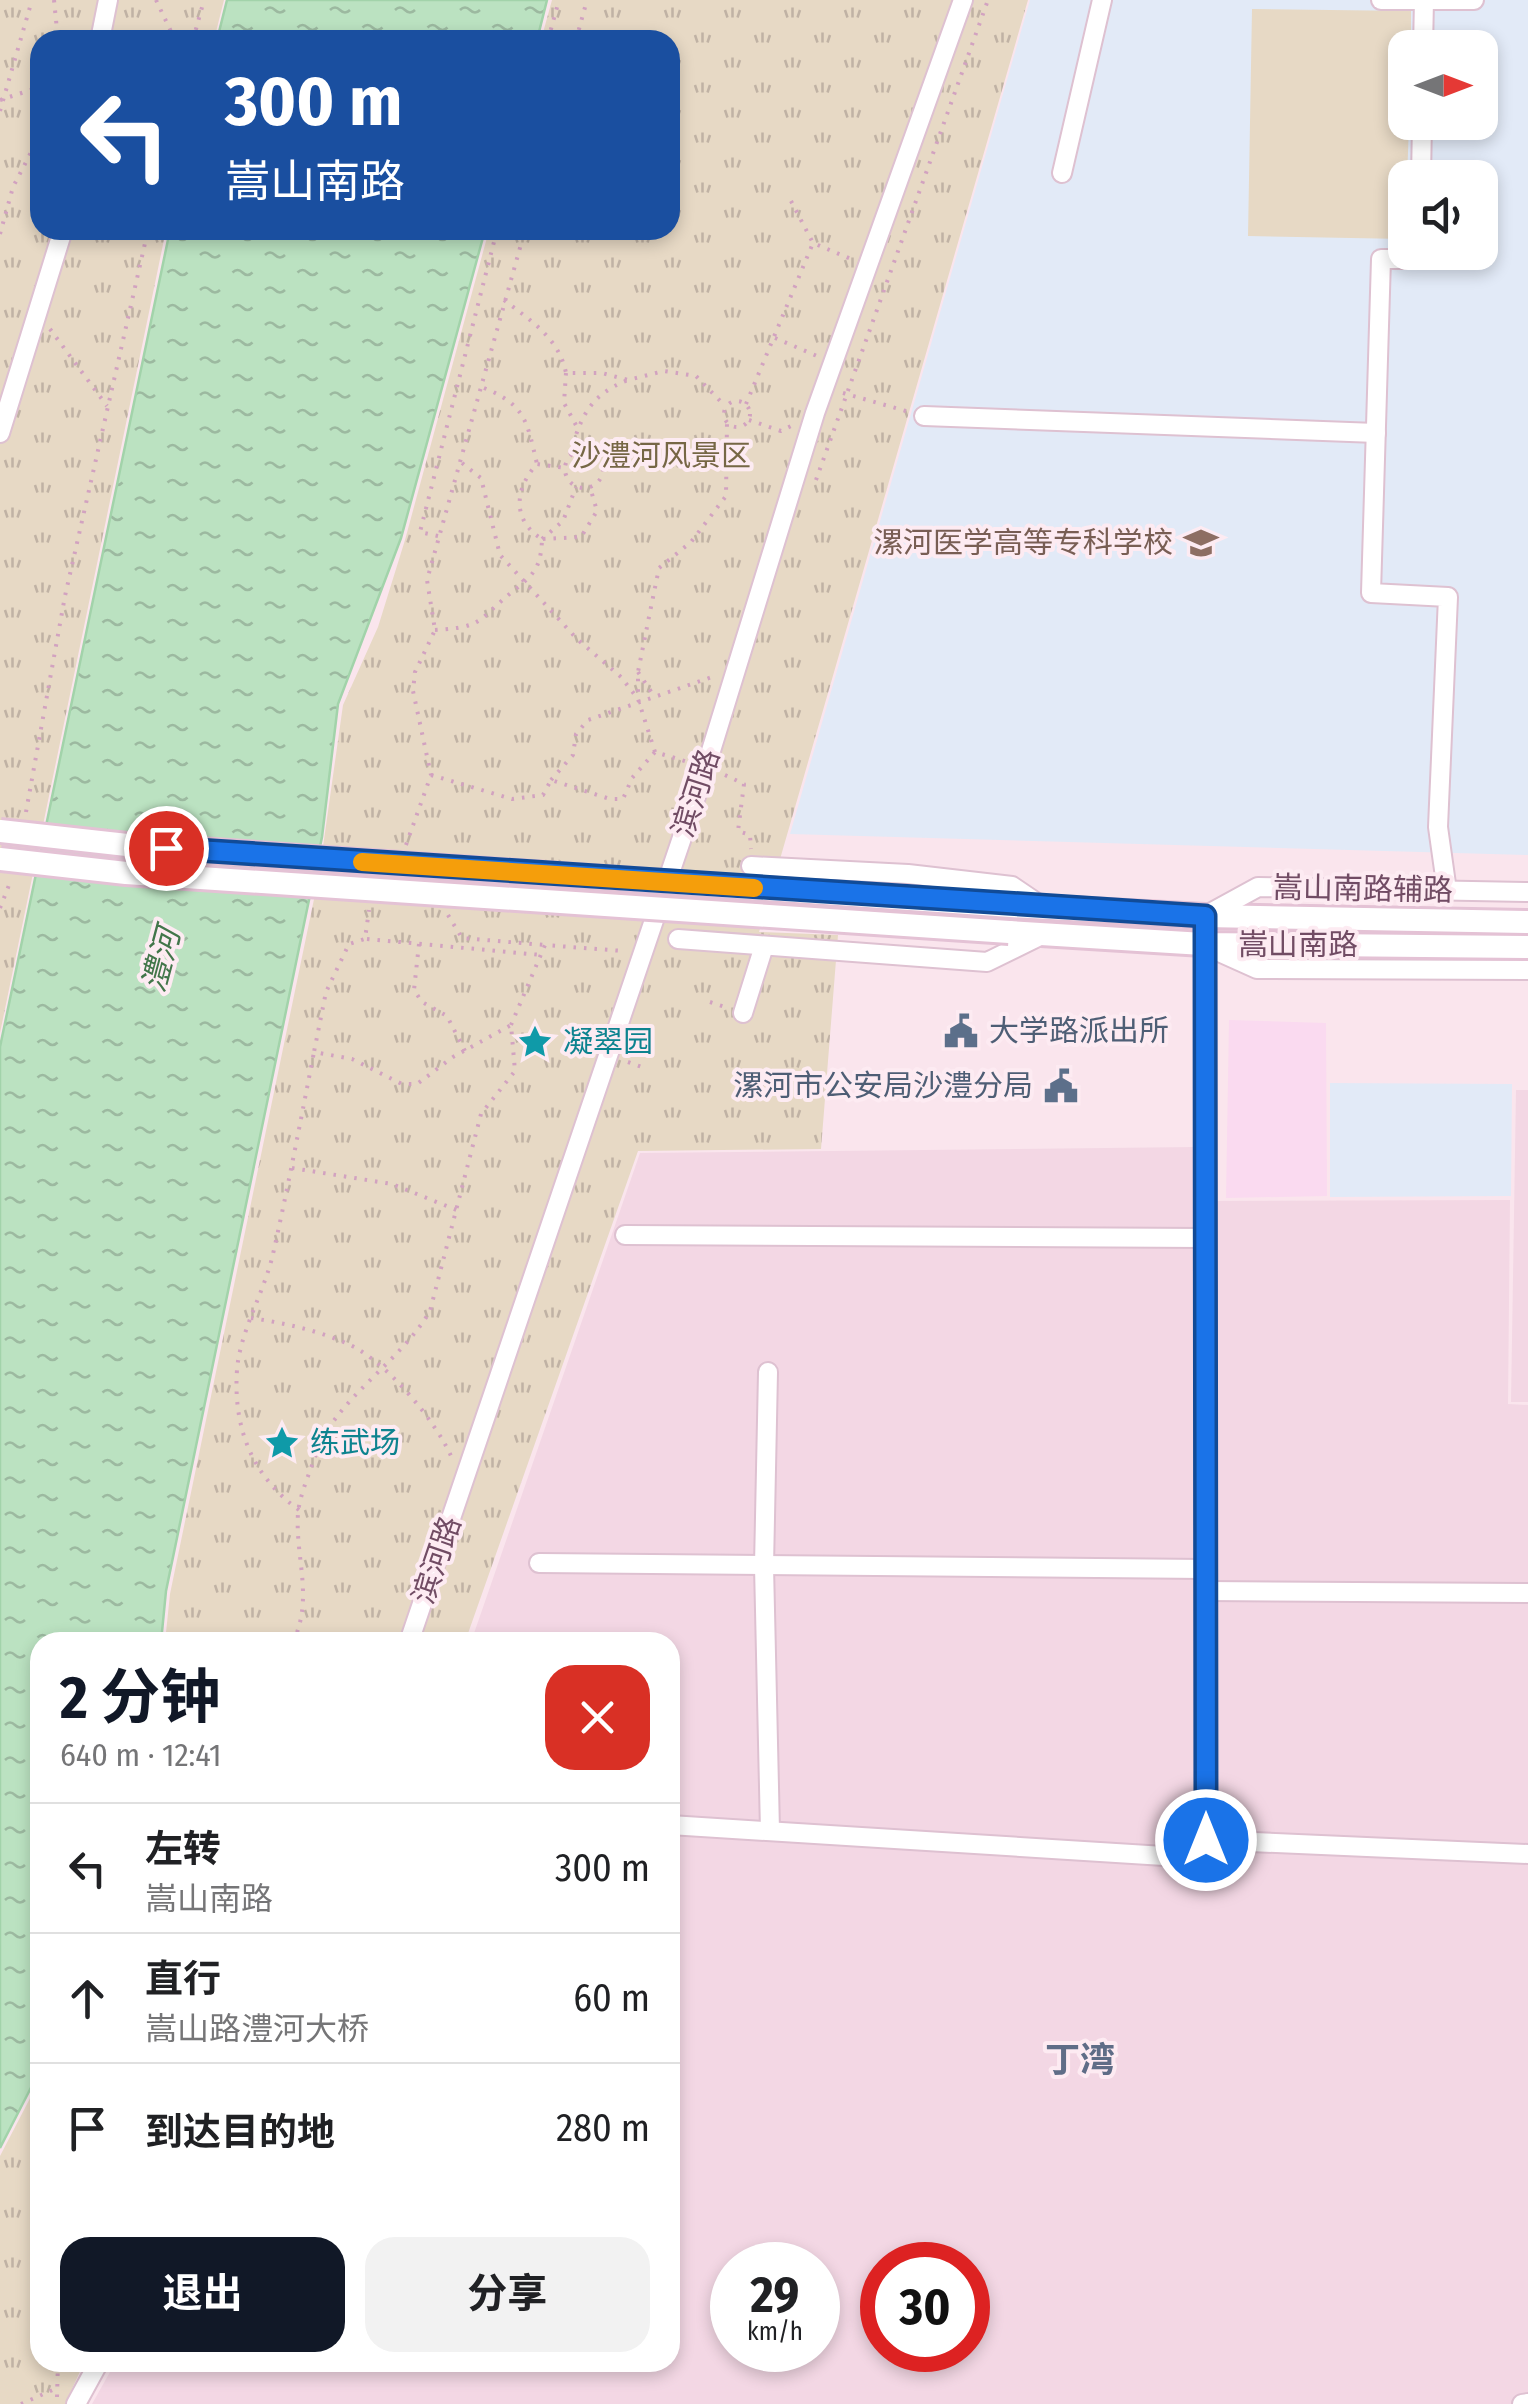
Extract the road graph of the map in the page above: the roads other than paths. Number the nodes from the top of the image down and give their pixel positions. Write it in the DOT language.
graph roads {
  1 [pos="108,0"];
  2 [pos="963,0"];
  3 [pos="1102,0"];
  4 [pos="1381,0"];
  5 [pos="1424,0"];
  6 [pos="1474,0"];
  7 [pos="102,30"];
  8 [pos="1423,30"];
  9 [pos="1062,173"];
  10 [pos="60,240"];
  11 [pos="1388,259"];
  12 [pos="924,416"];
  13 [pos="0,433"];
  14 [pos="1376,433"];
  15 [pos="0,831"];
  16 [pos="7,863"];
  17 [pos="751,866"];
  18 [pos="1448,892"];
  19 [pos="1528,892"];
  20 [pos="1045,908"];
  21 [pos="1205,916"];
  22 [pos="1528,922"];
  23 [pos="1042,934"];
  24 [pos="678,939"];
  25 [pos="1203,944"];
  26 [pos="764,946"];
  27 [pos="1528,947"];
  28 [pos="1528,970"];
  29 [pos="743,1014"];
  30 [pos="624,1235"];
  31 [pos="1205,1238"];
  32 [pos="768,1372"];
  33 [pos="540,1564"];
  34 [pos="764,1566"];
  35 [pos="1205,1570"];
  36 [pos="1206,1591"];
  37 [pos="1528,1593"];
  38 [pos="412,1632"];
  39 [pos="680,1826"];
  40 [pos="770,1831"];
  41 [pos="1206,1840"];
  42 [pos="1528,1854"];
  43 [pos="94,2372"];
  44 [pos="77,2403"];
  1 -- 7 [label="street"];
  2 -- 38 [label="street, 滨河路"];
  3 -- 9 [label="street"];
  4 -- 5 [label="street"];
  5 -- 6 [label="street"];
  5 -- 8 [label="street"];
  10 -- 13 [label="street"];
  11 -- 14 [label="street"];
  12 -- 14 [label="street"];
  14 -- 18 [label="street"];
  15 -- 20 [label="main road, 嵩山南路, bridge"];
  16 -- 23 [label="main road, 嵩山南路, bridge"];
  17 -- 20 [label="street"];
  18 -- 19 [label="street, 嵩山南路辅路"];
  18 -- 21 [label="street, 嵩山南路辅路"];
  20 -- 21 [label="main road, 嵩山南路"];
  21 -- 22 [label="main road, 嵩山南路"];
  21 -- 25 [label="street"];
  23 -- 25 [label="main road, 嵩山南路"];
  23 -- 26 [label="street"];
  24 -- 26 [label="street"];
  25 -- 27 [label="main road, 嵩山南路"];
  25 -- 28 [label="street"];
  25 -- 31 [label="street"];
  26 -- 29 [label="street"];
  30 -- 31 [label="street"];
  31 -- 35 [label="street"];
  32 -- 34 [label="street"];
  33 -- 34 [label="street"];
  34 -- 35 [label="street"];
  34 -- 40 [label="street"];
  35 -- 36 [label="street"];
  36 -- 37 [label="street"];
  36 -- 41 [label="street"];
  39 -- 40 [label="street"];
  40 -- 41 [label="street"];
  41 -- 42 [label="street"];
  43 -- 44 [label="street"];
}
